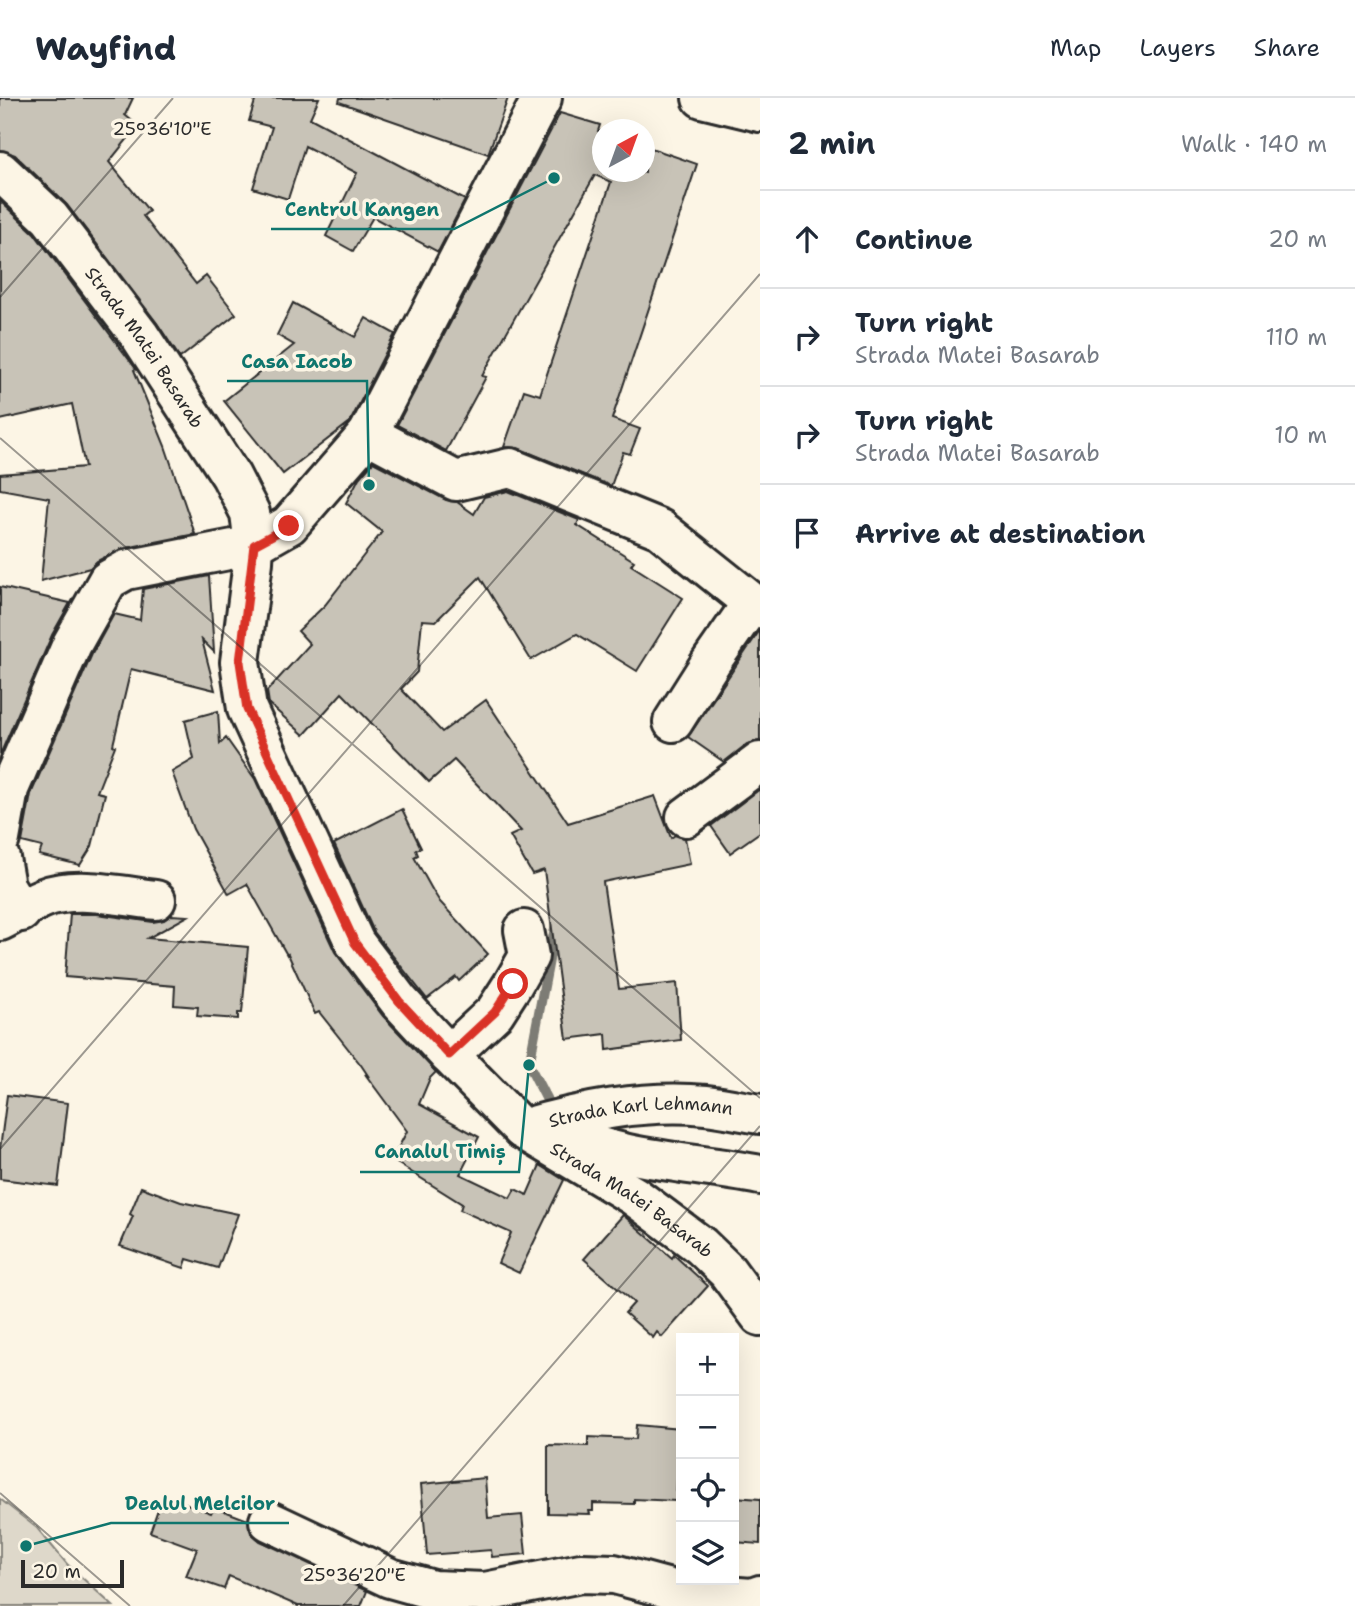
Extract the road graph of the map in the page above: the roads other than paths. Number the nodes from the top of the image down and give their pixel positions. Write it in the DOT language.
graph roads {
  1 [pos="542,98"];
  2 [pos="702,98"];
  3 [pos="760,112"];
  4 [pos="0,171"];
  5 [pos="368,434"];
  6 [pos="254,545"];
  7 [pos="756,606"];
  8 [pos="673,722"];
  9 [pos="760,762"];
  10 [pos="686,817"];
  11 [pos="0,839"];
  12 [pos="0,858"];
  13 [pos="156,900"];
  14 [pos="11,916"];
  15 [pos="524,930"];
  16 [pos="449,1055"];
  17 [pos="760,1114"];
  18 [pos="531,1126"];
  19 [pos="760,1175"];
  20 [pos="760,1316"];
  21 [pos="269,1521"];
  22 [pos="760,1595"];
  1 -- 5 [label="street"];
  2 -- 3 [label="street"];
  4 -- 6 [label="street, Strada Matei Basarab"];
  5 -- 6 [label="street"];
  5 -- 7 [label="street"];
  6 -- 11 [label="street"];
  6 -- 16 [label="street, Strada Matei Basarab"];
  7 -- 8 [label="street"];
  9 -- 10 [label="street"];
  12 -- 14 [label="street"];
  13 -- 14 [label="street"];
  15 -- 16 [label="street"];
  16 -- 18 [label="street, Strada Matei Basarab"];
  17 -- 18 [label="street, Strada Karl Lehmann"];
  18 -- 19 [label="street"];
  18 -- 20 [label="street, Strada Matei Basarab"];
  21 -- 22 [label="street"];
}
